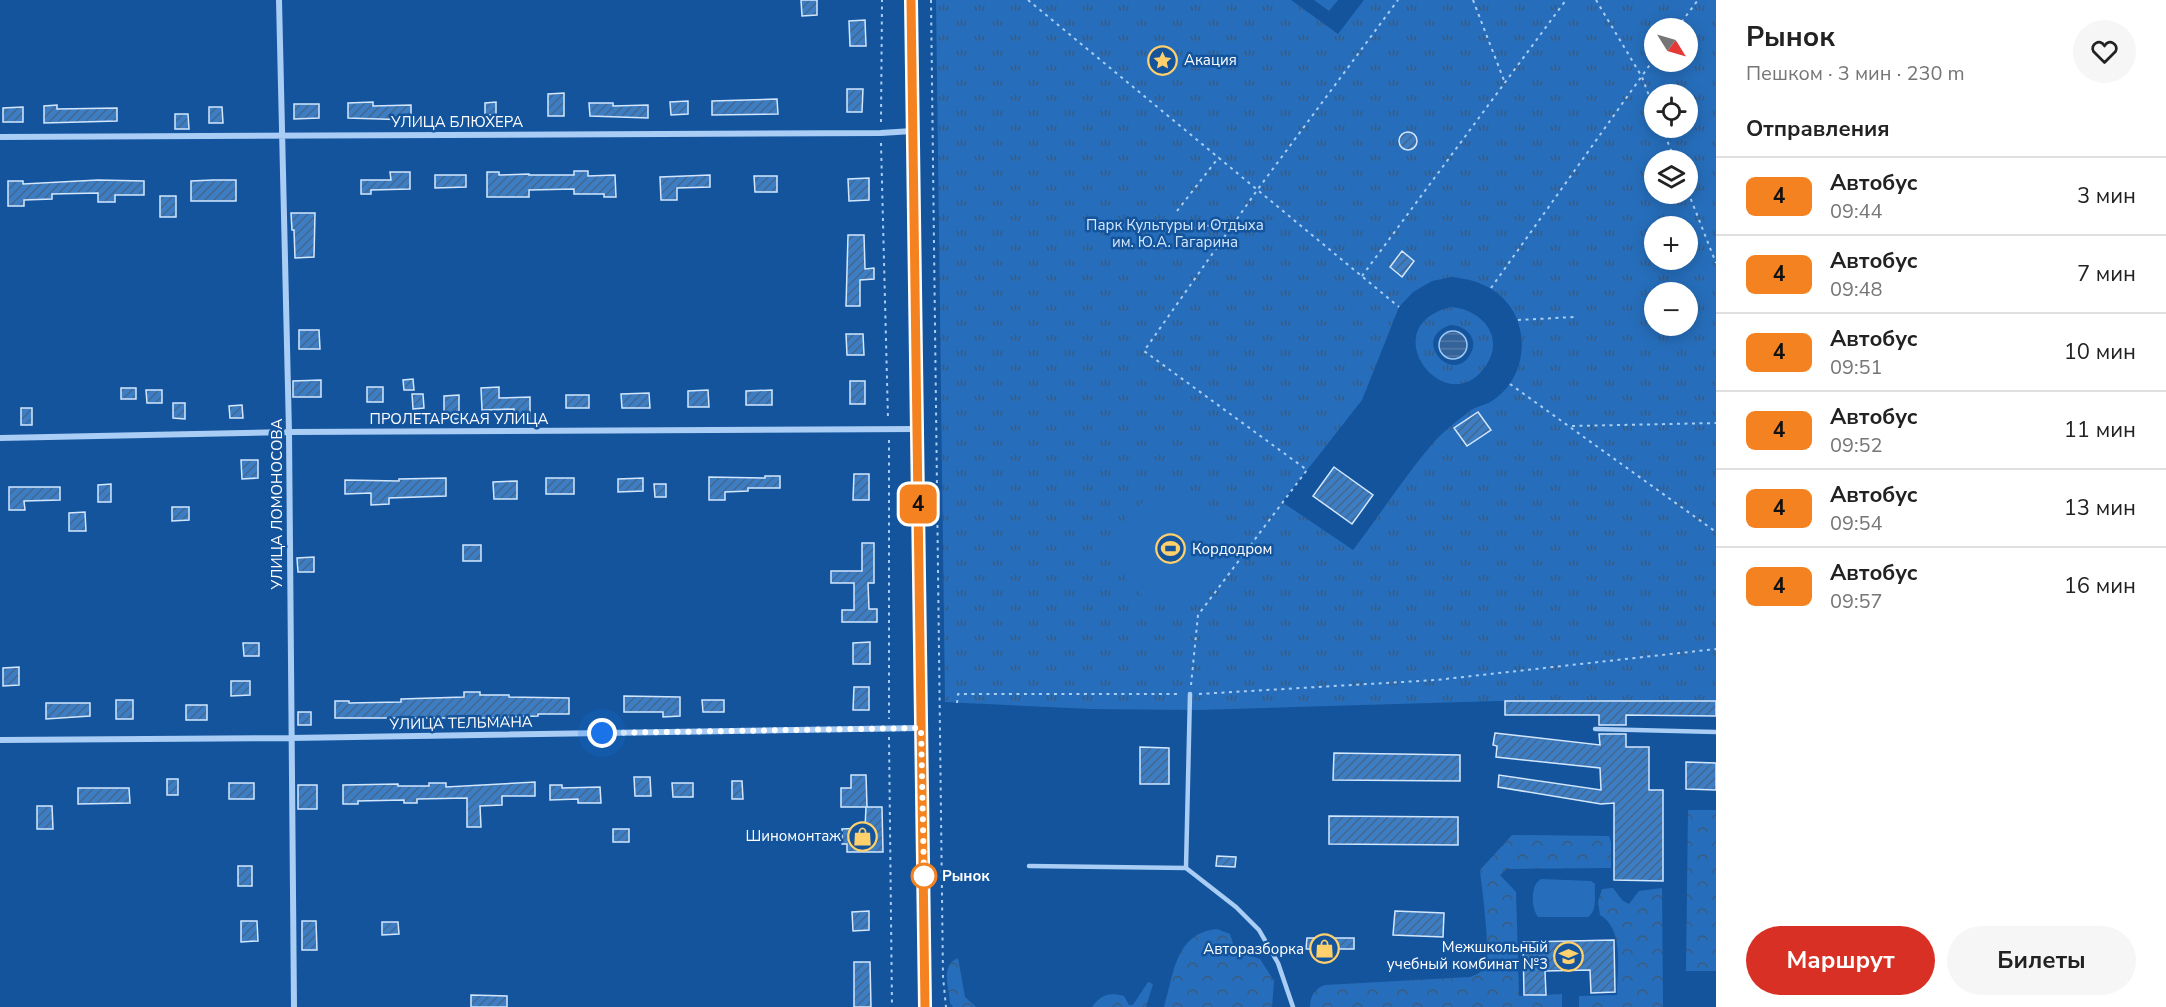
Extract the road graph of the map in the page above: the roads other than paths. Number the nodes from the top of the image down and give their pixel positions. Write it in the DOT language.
graph roads {
  1 [pos="279,0"];
  2 [pos="911,0"];
  3 [pos="913,131"];
  4 [pos="281,134"];
  5 [pos="0,137"];
  6 [pos="917,429"];
  7 [pos="289,432"];
  8 [pos="0,438"];
  9 [pos="1190,694"];
  10 [pos="921,728"];
  11 [pos="1594,729"];
  12 [pos="1716,732"];
  13 [pos="291,738"];
  14 [pos="0,740"];
  15 [pos="1029,866"];
  16 [pos="1186,868"];
  17 [pos="294,1007"];
  18 [pos="926,1007"];
  19 [pos="1293,1007"];
  1 -- 4 [label="street, УЛИЦА ЛОМОНОСОВА"];
  2 -- 3 [label="main road"];
  3 -- 4 [label="street, УЛИЦА БЛЮХЕРА"];
  3 -- 6 [label="main road"];
  4 -- 5 [label="street, УЛИЦА БЛЮХЕРА"];
  4 -- 7 [label="street, УЛИЦА ЛОМОНОСОВА"];
  6 -- 7 [label="street, ПРОЛЕТАРСКАЯ УЛИЦА"];
  6 -- 10 [label="main road"];
  7 -- 8 [label="street, ПРОЛЕТАРСКАЯ УЛИЦА"];
  7 -- 13 [label="street, УЛИЦА ЛОМОНОСОВА"];
  9 -- 16 [label="lane"];
  10 -- 13 [label="street, УЛИЦА ТЕЛЬМАНА"];
  10 -- 18 [label="main road"];
  11 -- 12 [label="lane"];
  13 -- 14 [label="street, УЛИЦА ТЕЛЬМАНА"];
  13 -- 17 [label="street, УЛИЦА ЛОМОНОСОВА"];
  15 -- 16 [label="lane"];
  16 -- 19 [label="lane"];
}
